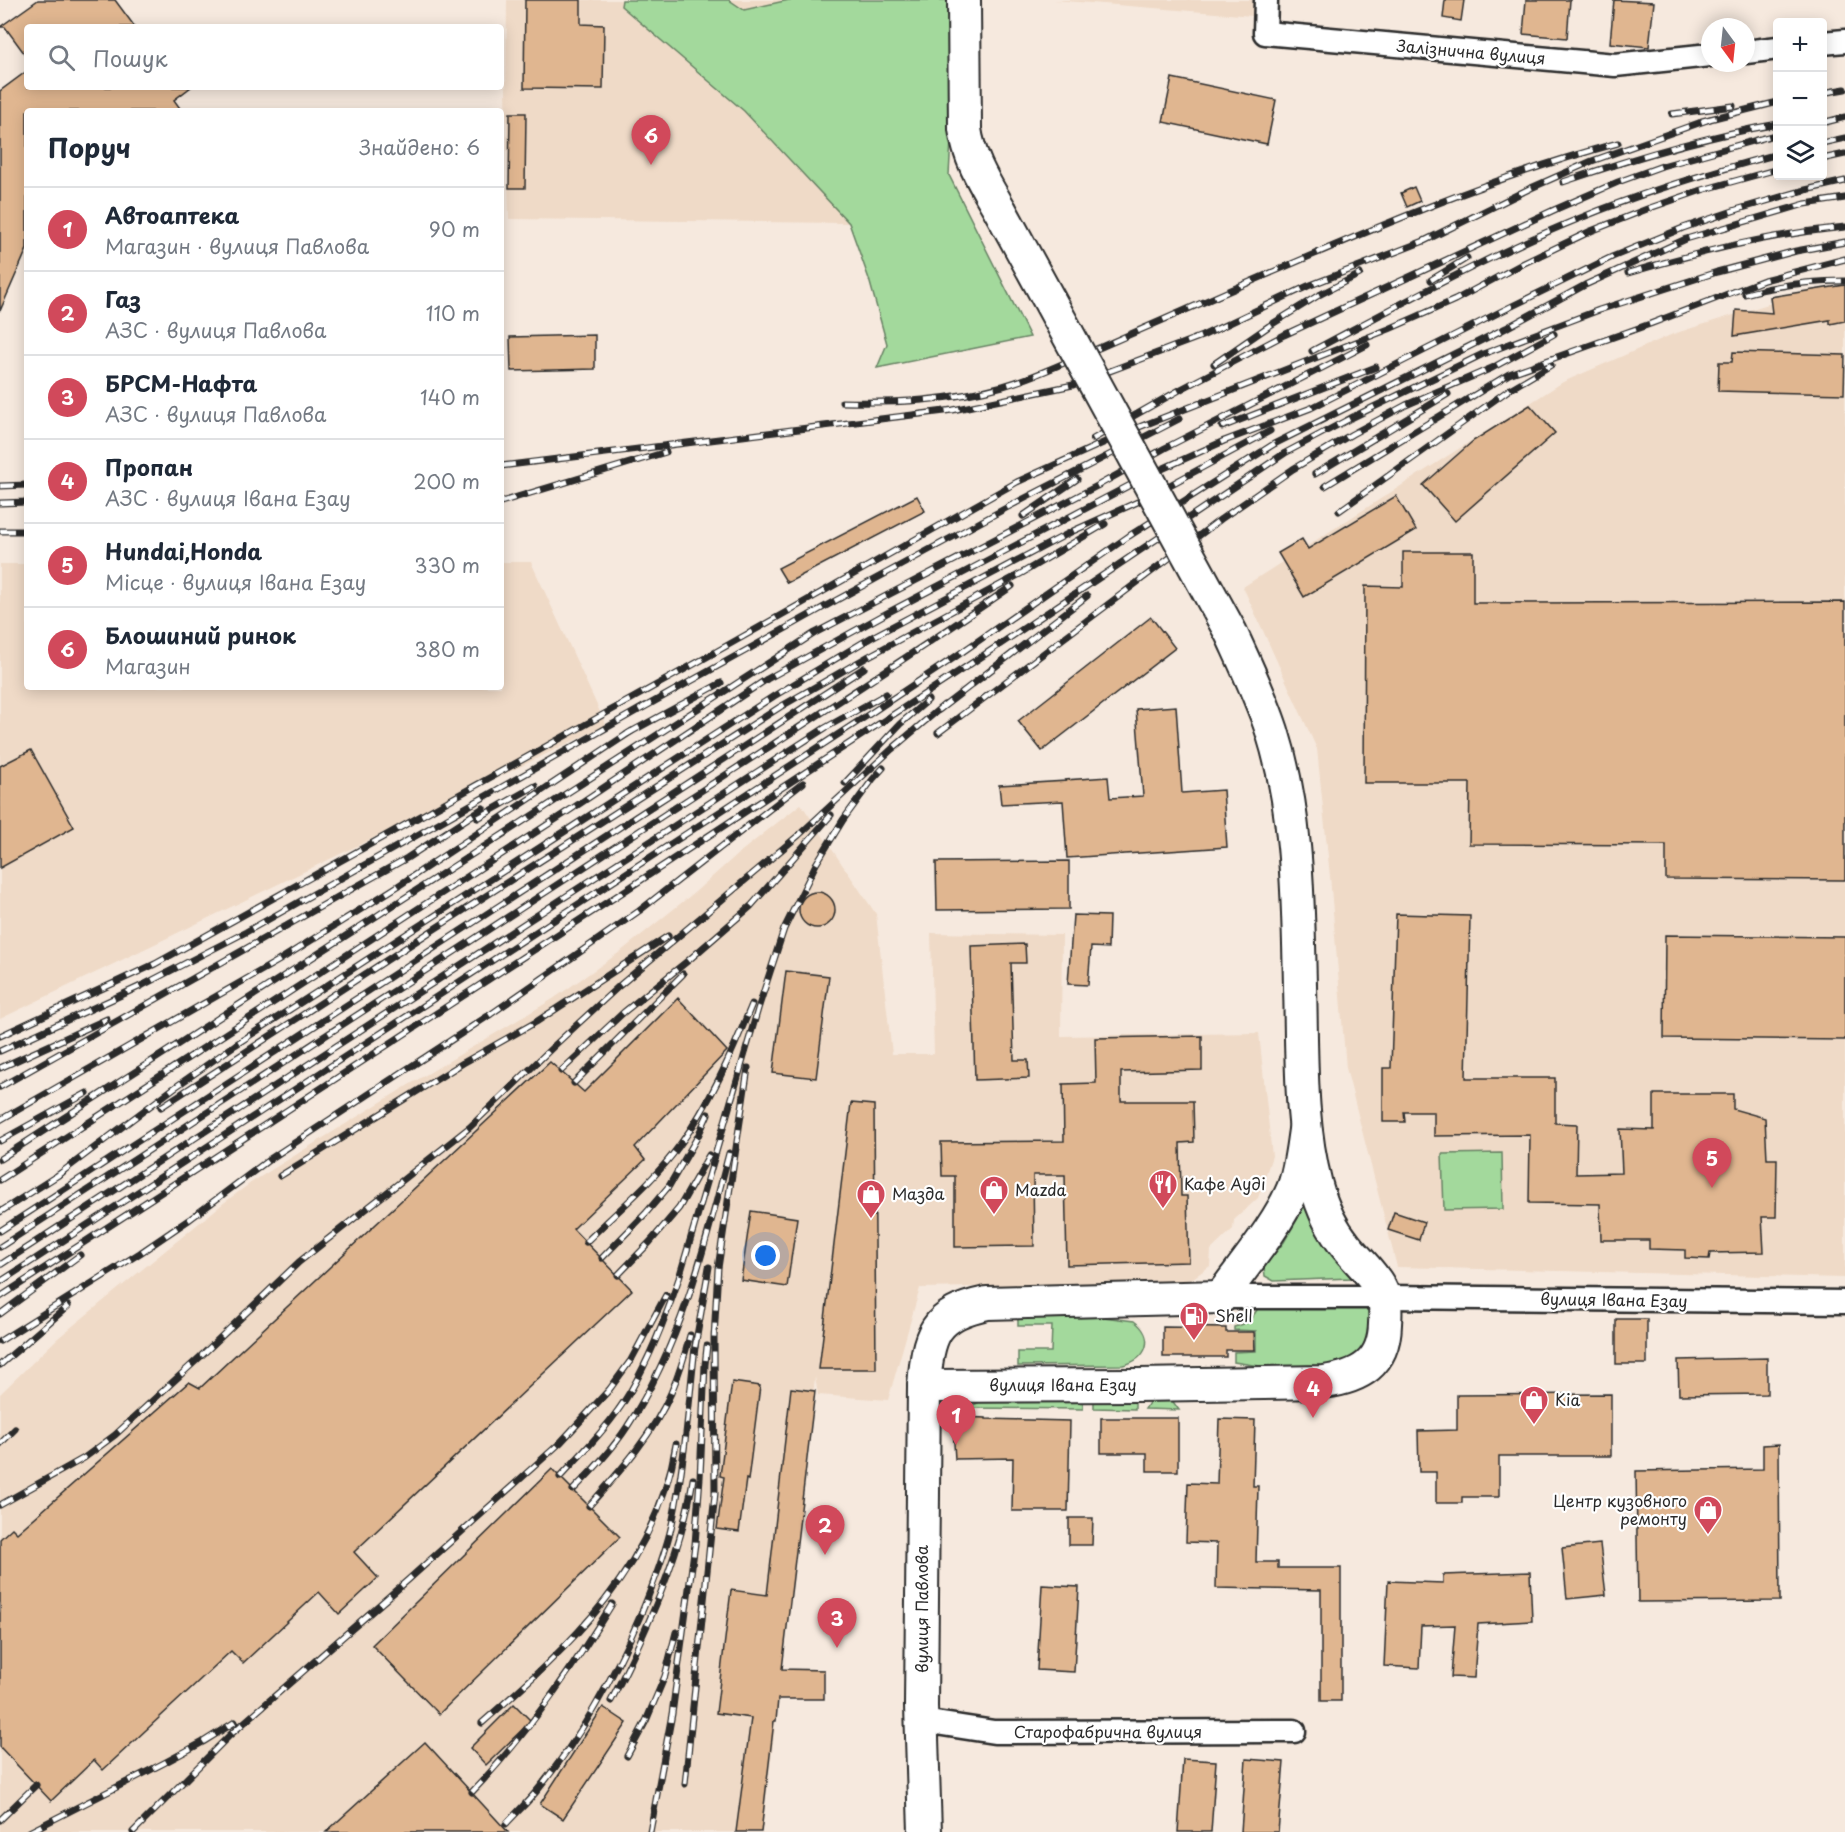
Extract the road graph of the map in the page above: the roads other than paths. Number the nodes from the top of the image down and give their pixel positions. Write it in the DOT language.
graph roads {
  1 [pos="964,0"];
  2 [pos="1266,0"];
  3 [pos="1845,41"];
  4 [pos="1827,43"];
  5 [pos="1773,49"];
  6 [pos="1755,51"];
  7 [pos="1701,57"];
  8 [pos="1305,1130"];
  9 [pos="1221,1297"];
  10 [pos="1384,1297"];
  11 [pos="1845,1302"];
  12 [pos="924,1386"];
  13 [pos="923,1721"];
  14 [pos="1294,1731"];
  15 [pos="925,1832"];
  1 -- 8 [label="main road, bridge"];
  2 -- 7 [label="street, Залізнична вулиця"];
  3 -- 4 [label="street"];
  5 -- 6 [label="street"];
  8 -- 9 [label="main road"];
  8 -- 10 [label="main road, вулиця Івана Езау"];
  9 -- 10 [label="street, вулиця Івана Езау"];
  9 -- 12 [label="main road, вулиця Івана Езау"];
  10 -- 11 [label="street, вулиця Івана Езау"];
  10 -- 12 [label="main road, вулиця Івана Езау"];
  12 -- 13 [label="main road, вулиця Павлова"];
  13 -- 14 [label="street, Старофабрична вулиця"];
  13 -- 15 [label="main road, вулиця Павлова"];
}
